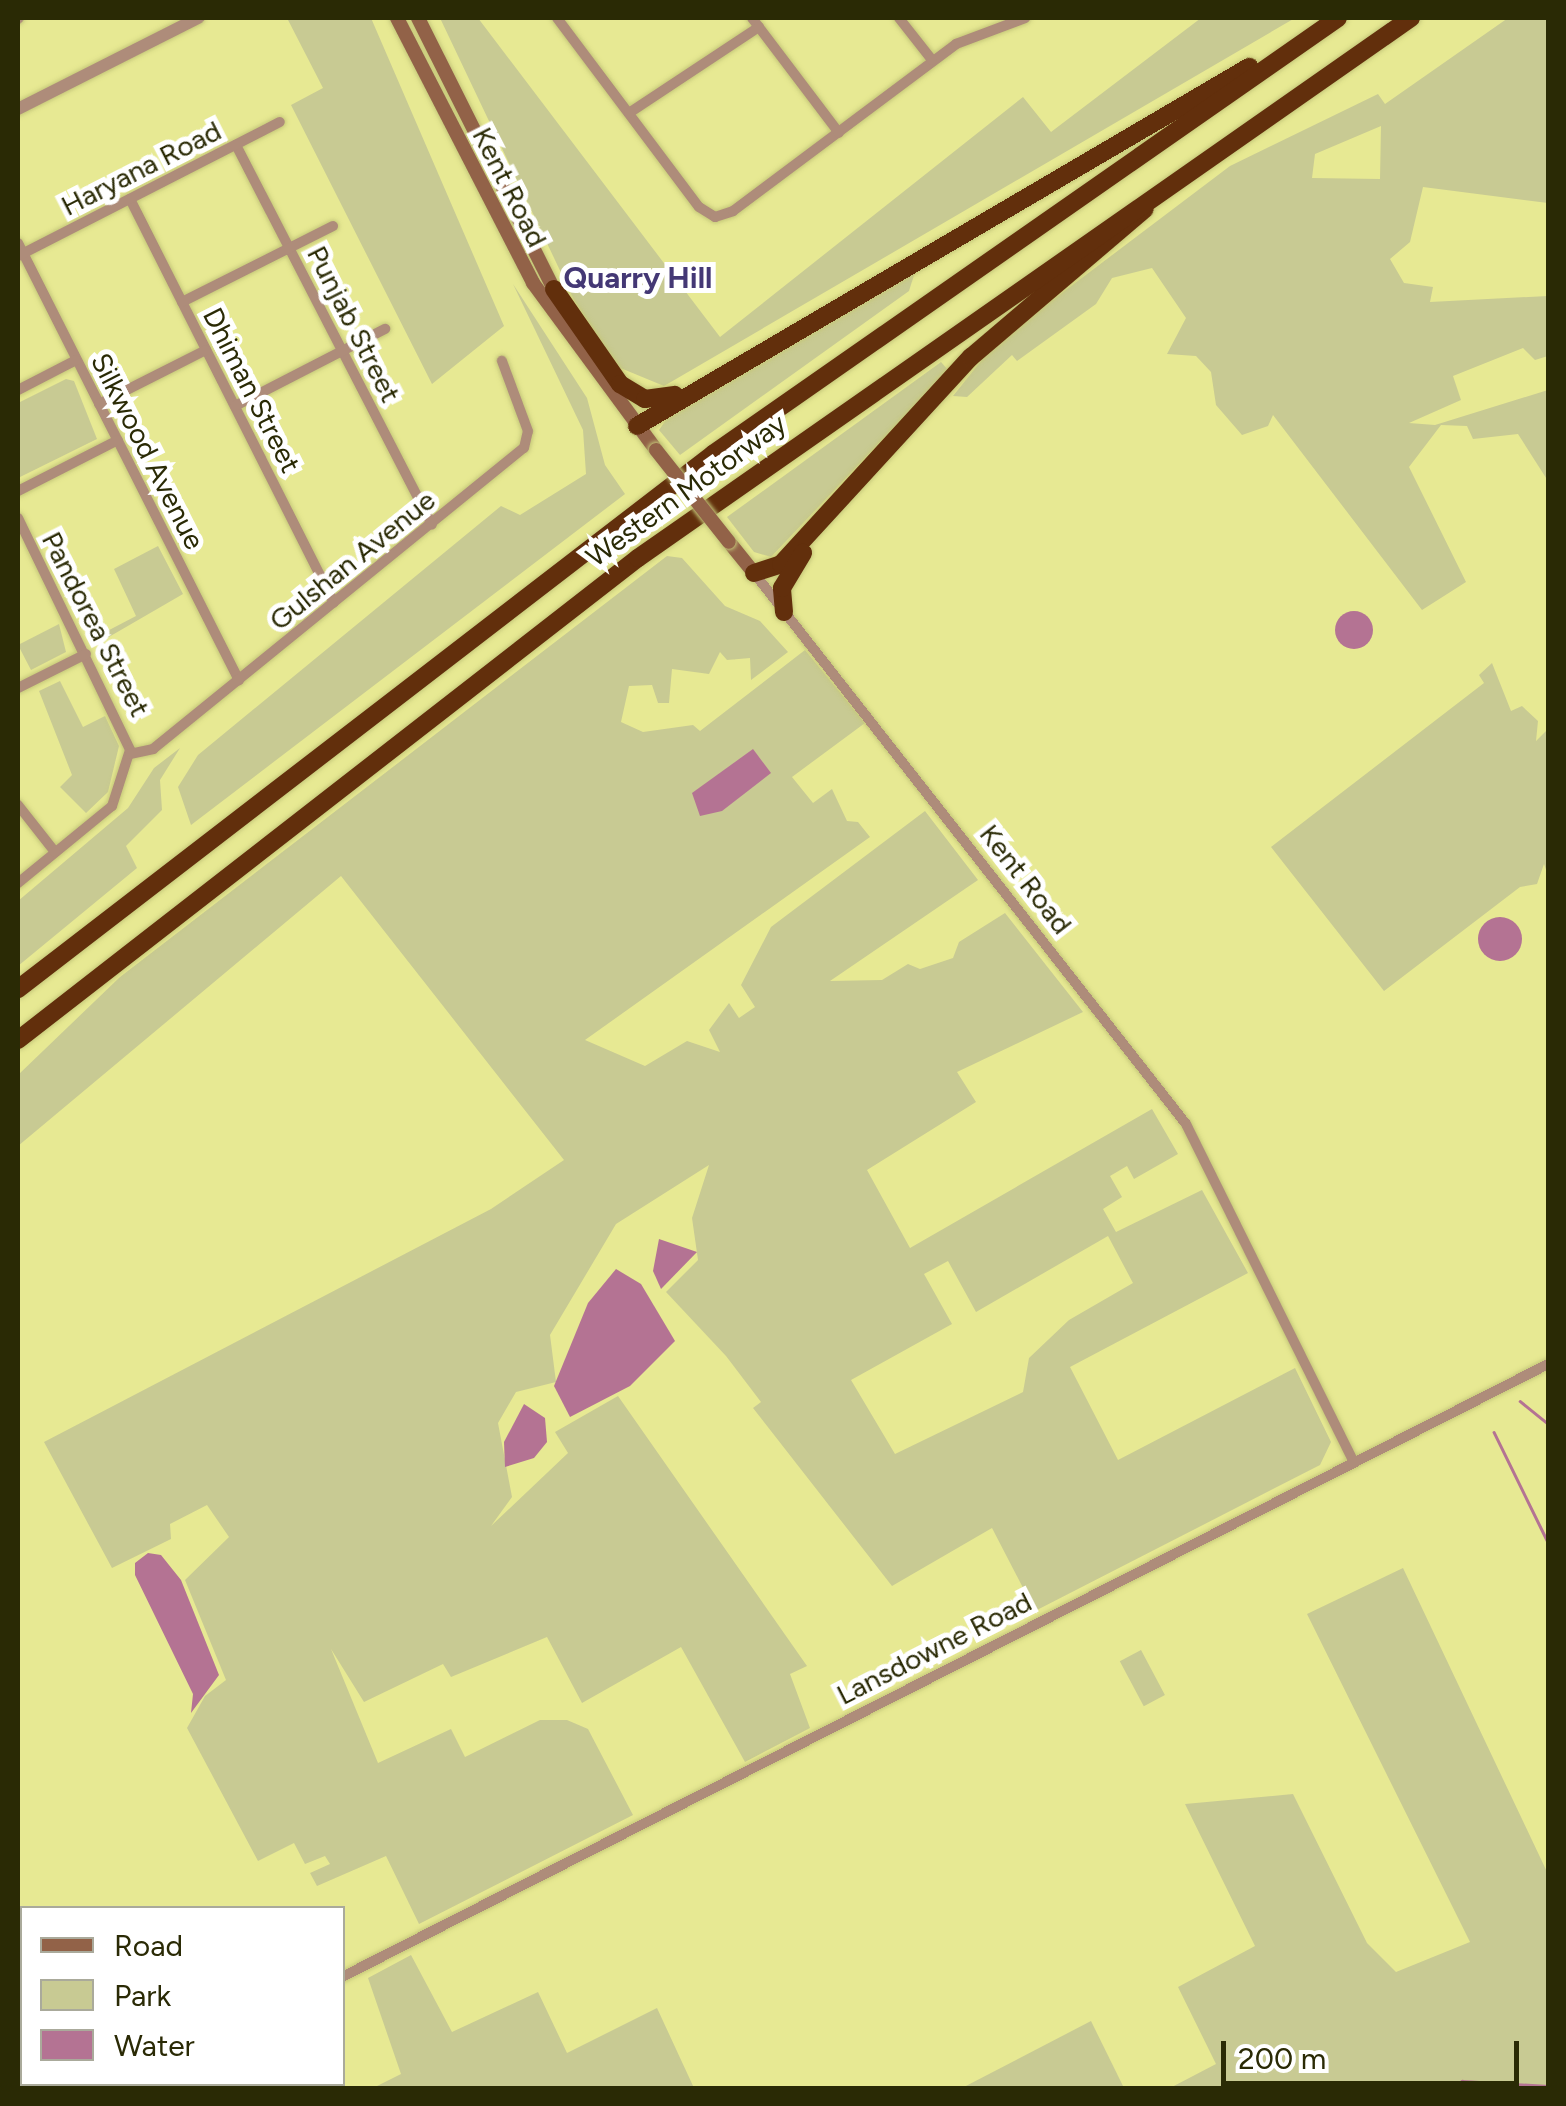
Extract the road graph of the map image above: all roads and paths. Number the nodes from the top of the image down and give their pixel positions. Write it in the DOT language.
graph roads {
  1 [pos="198,18"];
  2 [pos="397,18"];
  3 [pos="418,18"];
  4 [pos="557,18"];
  5 [pos="899,18"];
  6 [pos="1025,18"];
  7 [pos="1338,18"];
  8 [pos="1411,18"];
  9 [pos="755,22"];
  10 [pos="1314,34"];
  11 [pos="932,60"];
  12 [pos="18,109"];
  13 [pos="629,113"];
  14 [pos="280,122"];
  15 [pos="839,134"];
  16 [pos="236,145"];
  17 [pos="1210,152"];
  18 [pos="130,199"];
  19 [pos="333,226"];
  20 [pos="289,248"];
  21 [pos="19,251"];
  22 [pos="554,290"];
  23 [pos="182,302"];
  24 [pos="385,329"];
  25 [pos="206,350"];
  26 [pos="342,351"];
  27 [pos="76,360"];
  28 [pos="502,361"];
  29 [pos="594,370"];
  30 [pos="18,390"];
  31 [pos="690,390"];
  32 [pos="99,404"];
  33 [pos="235,406"];
  34 [pos="637,426"];
  35 [pos="118,440"];
  36 [pos="18,492"];
  37 [pos="18,518"];
  38 [pos="432,524"];
  39 [pos="816,531"];
  40 [pos="22,539"];
  41 [pos="754,573"];
  42 [pos="334,602"];
  43 [pos="784,612"];
  44 [pos="86,654"];
  45 [pos="239,680"];
  46 [pos="18,688"];
  47 [pos="130,754"];
  48 [pos="18,805"];
  49 [pos="56,852"];
  50 [pos="18,883"];
  51 [pos="18,988"];
  52 [pos="18,1040"];
  53 [pos="1548,1364"];
  54 [pos="1352,1460"];
  55 [pos="345,1975"];
  1 -- 12 [label="street"];
  2 -- 29 [label="main road, Kent Road"];
  3 -- 22 [label="main road, Kent Road"];
  4 -- 13 [label="street"];
  5 -- 11 [label="street"];
  6 -- 11 [label="street"];
  7 -- 10 [label="highway, Western Motorway"];
  8 -- 17 [label="highway, Western Motorway"];
  9 -- 13 [label="street"];
  9 -- 15 [label="street"];
  10 -- 31 [label="highway"];
  10 -- 51 [label="highway, Western Motorway"];
  11 -- 15 [label="street"];
  13 -- 15 [label="street"];
  14 -- 16 [label="street, Haryana Road"];
  16 -- 18 [label="street, Haryana Road"];
  16 -- 20 [label="street, Punjab Street"];
  17 -- 39 [label="highway"];
  17 -- 52 [label="highway, Western Motorway"];
  18 -- 21 [label="street, Haryana Road"];
  18 -- 23 [label="street, Dhiman Street"];
  19 -- 20 [label="street"];
  20 -- 23 [label="street"];
  20 -- 26 [label="street, Punjab Street"];
  21 -- 27 [label="street, Silkwood Avenue"];
  22 -- 29 [label="main road, Kent Road"];
  22 -- 31 [label="highway"];
  23 -- 25 [label="street, Dhiman Street"];
  24 -- 26 [label="street"];
  25 -- 32 [label="street"];
  25 -- 33 [label="street, Dhiman Street"];
  26 -- 33 [label="street"];
  26 -- 38 [label="street, Punjab Street"];
  27 -- 30 [label="street"];
  27 -- 32 [label="street, Silkwood Avenue"];
  28 -- 38 [label="street, Gulshan Avenue"];
  29 -- 34 [label="main road, Kent Road"];
  31 -- 34 [label="highway"];
  32 -- 35 [label="street, Silkwood Avenue"];
  33 -- 42 [label="street, Dhiman Street"];
  34 -- 41 [label="main road, Kent Road, bridge"];
  35 -- 36 [label="street"];
  35 -- 45 [label="street, Silkwood Avenue"];
  37 -- 40 [label="street, Pandorea Street"];
  38 -- 42 [label="street, Gulshan Avenue"];
  39 -- 41 [label="highway"];
  39 -- 43 [label="highway"];
  40 -- 44 [label="street, Pandorea Street"];
  41 -- 43 [label="street, Kent Road"];
  42 -- 45 [label="street, Gulshan Avenue"];
  43 -- 54 [label="street, Kent Road"];
  44 -- 46 [label="street"];
  44 -- 47 [label="street, Pandorea Street"];
  45 -- 47 [label="street, Gulshan Avenue"];
  47 -- 49 [label="street, Pandorea Street"];
  48 -- 49 [label="street"];
  49 -- 50 [label="street, Pandorea Street"];
  53 -- 54 [label="street, Lansdowne Road"];
  54 -- 55 [label="street, Lansdowne Road"];
}
